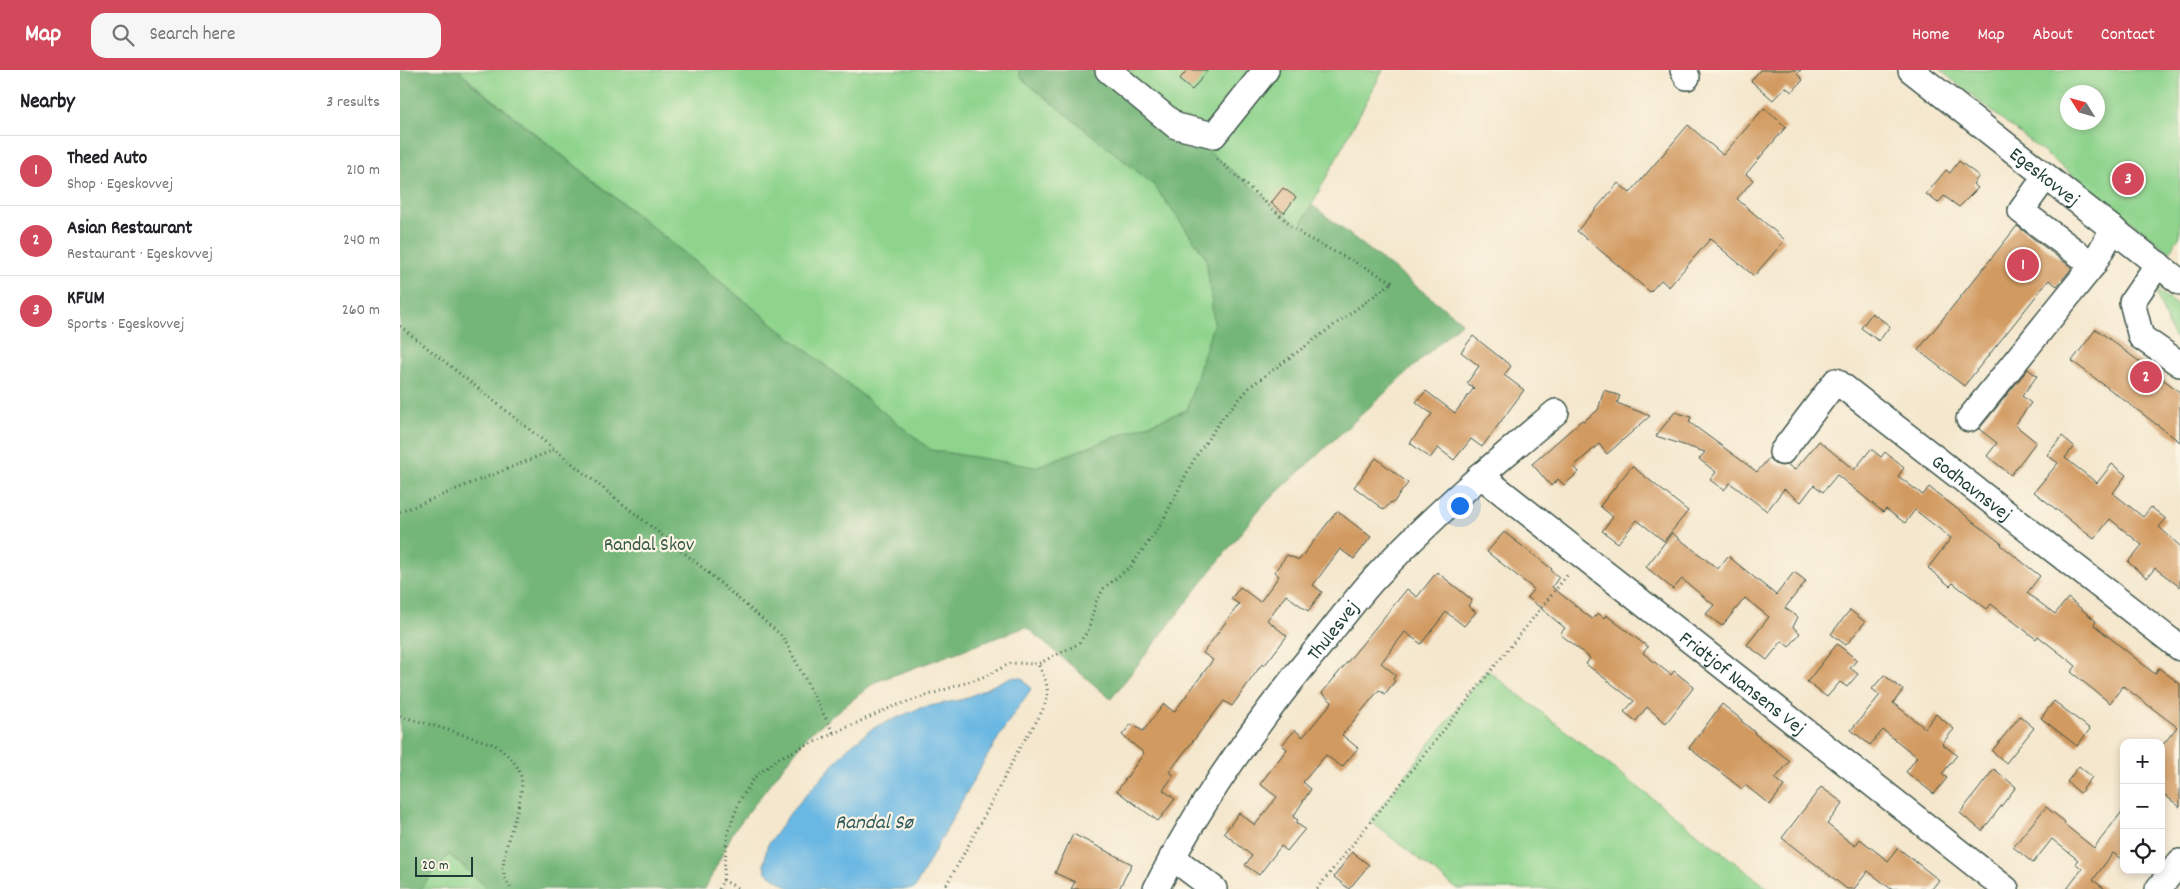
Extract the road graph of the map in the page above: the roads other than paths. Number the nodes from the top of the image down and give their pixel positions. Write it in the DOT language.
graph roads {
  1 [pos="1108,70"];
  2 [pos="1266,70"];
  3 [pos="1911,70"];
  4 [pos="2046,176"];
  5 [pos="2113,229"];
  6 [pos="2093,265"];
  7 [pos="2174,275"];
  8 [pos="2180,364"];
  9 [pos="1556,412"];
  10 [pos="1969,419"];
  11 [pos="1782,452"];
  12 [pos="1480,475"];
  13 [pos="2180,648"];
  14 [pos="1172,857"];
  15 [pos="2180,862"];
  16 [pos="1156,889"];
  17 [pos="1214,889"];
  18 [pos="2006,889"];
  19 [pos="2158,889"];
  1 -- 2 [label="street"];
  3 -- 4 [label="street, Egeskovvej"];
  4 -- 5 [label="street, Egeskovvej"];
  4 -- 6 [label="street"];
  5 -- 6 [label="street"];
  5 -- 7 [label="street, Egeskovvej"];
  6 -- 10 [label="street"];
  7 -- 8 [label="street"];
  9 -- 12 [label="street, Thulesvej"];
  11 -- 13 [label="street, Godhavnsvej"];
  12 -- 14 [label="street, Thulesvej"];
  12 -- 18 [label="street, Fridtjof Nansens Vej"];
  14 -- 16 [label="street, Thulesvej"];
  14 -- 17 [label="street"];
  15 -- 19 [label="street"];
}
